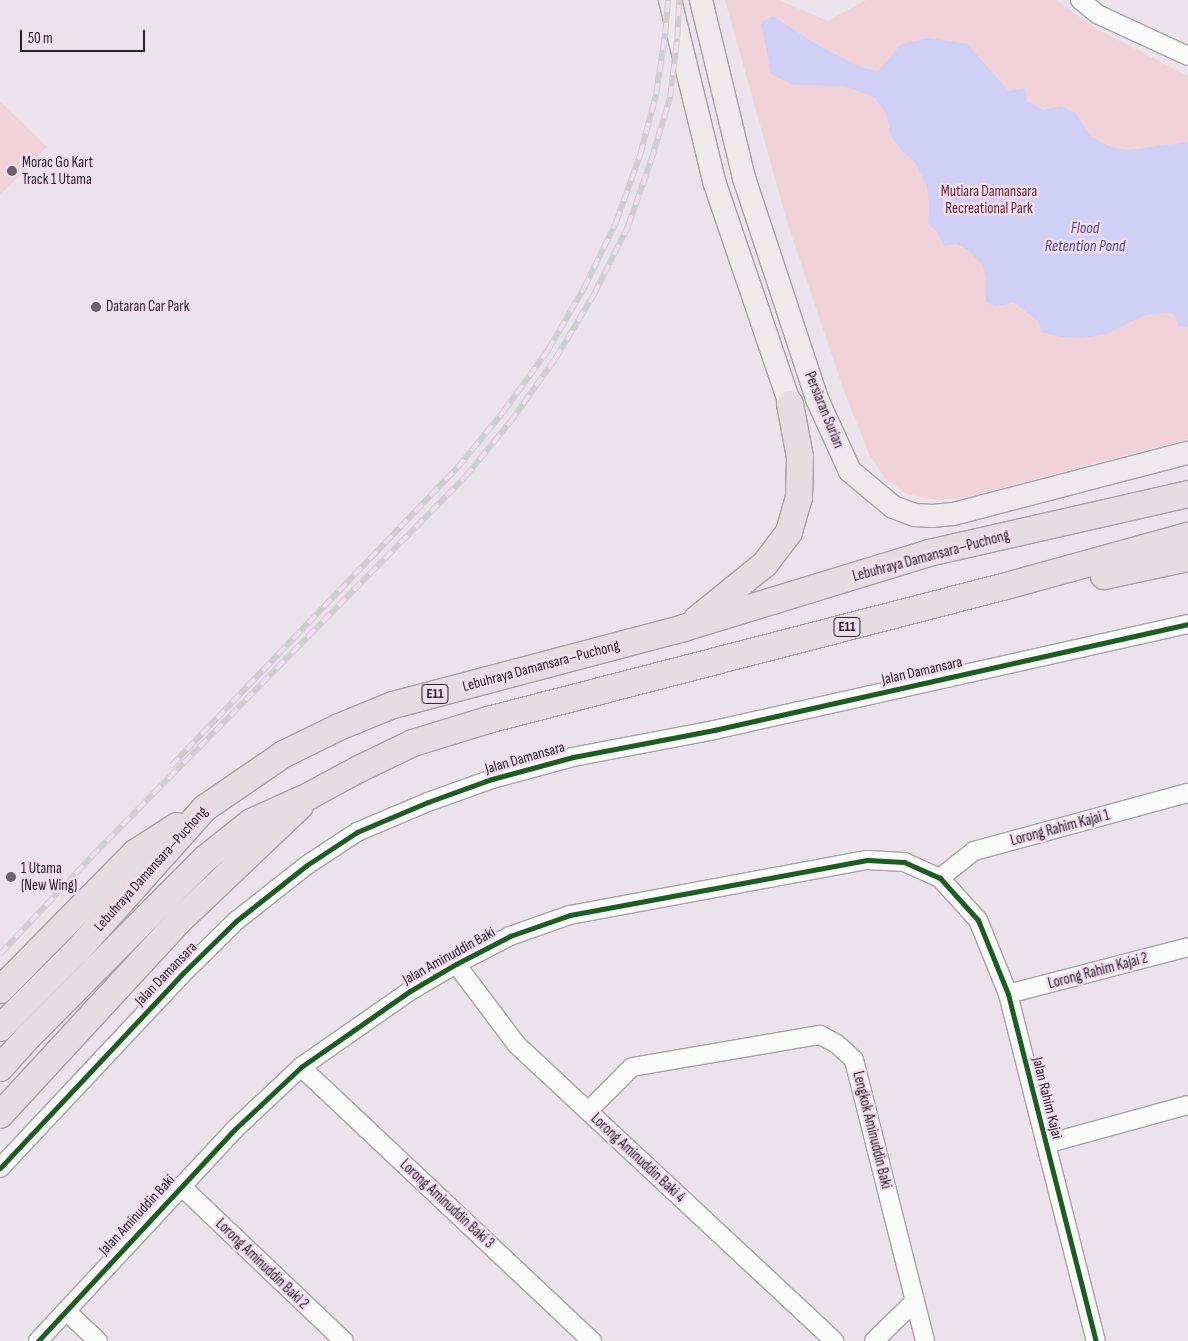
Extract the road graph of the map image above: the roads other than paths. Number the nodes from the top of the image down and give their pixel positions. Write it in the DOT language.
graph roads {
  1 [pos="670,0"];
  2 [pos="1080,0"];
  3 [pos="701,1"];
  4 [pos="1188,56"];
  5 [pos="790,404"];
  6 [pos="1188,453"];
  7 [pos="1187,494"];
  8 [pos="1188,536"];
  9 [pos="1188,558"];
  10 [pos="1046,575"];
  11 [pos="1188,624"];
  12 [pos="684,628"];
  13 [pos="1188,793"];
  14 [pos="309,796"];
  15 [pos="205,808"];
  16 [pos="940,878"];
  17 [pos="1188,947"];
  18 [pos="456,964"];
  19 [pos="0,990"];
  20 [pos="1008,994"];
  21 [pos="5,1022"];
  22 [pos="302,1067"];
  23 [pos="0,1068"];
  24 [pos="1188,1105"];
  25 [pos="588,1111"];
  26 [pos="0,1115"];
  27 [pos="1046,1144"];
  28 [pos="0,1168"];
  29 [pos="181,1186"];
  30 [pos="915,1301"];
  31 [pos="66,1311"];
  32 [pos="38,1341"];
  33 [pos="98,1341"];
  34 [pos="344,1341"];
  35 [pos="592,1341"];
  36 [pos="834,1341"];
  37 [pos="874,1341"];
  38 [pos="924,1341"];
  39 [pos="1096,1341"];
  1 -- 5 [label="main road, Persiaran Surian"];
  2 -- 4 [label="street"];
  3 -- 6 [label="main road, Persiaran Surian"];
  5 -- 12 [label="highway"];
  7 -- 12 [label="highway, Lebuhraya Damansara–Puchong / E11"];
  8 -- 10 [label="highway, Lebuhraya Damansara–Puchong / E11"];
  9 -- 10 [label="highway"];
  10 -- 14 [label="highway, Lebuhraya Damansara–Puchong / E11"];
  11 -- 28 [label="street, Jalan Damansara"];
  12 -- 15 [label="highway, Lebuhraya Damansara–Puchong / E11"];
  13 -- 16 [label="street, Lorong Rahim Kajai 1"];
  14 -- 23 [label="highway, Lebuhraya Damansara–Puchong / E11"];
  14 -- 26 [label="highway"];
  15 -- 19 [label="highway"];
  15 -- 21 [label="highway, Lebuhraya Damansara–Puchong / E11"];
  16 -- 18 [label="street, Jalan Aminuddin Baki"];
  16 -- 20 [label="street, Jalan Rahim Kajai"];
  17 -- 20 [label="street, Lorong Rahim Kajai 2"];
  18 -- 22 [label="street, Jalan Aminuddin Baki"];
  18 -- 25 [label="street, Lorong Aminuddin Baki 4"];
  20 -- 27 [label="street, Jalan Rahim Kajai"];
  22 -- 29 [label="street, Jalan Aminuddin Baki"];
  22 -- 35 [label="street, Lorong Aminuddin Baki 3"];
  24 -- 27 [label="street"];
  25 -- 30 [label="street, Lengkok Aminuddin Baki"];
  25 -- 36 [label="street, Lorong Aminuddin Baki 4"];
  27 -- 39 [label="street, Jalan Rahim Kajai"];
  29 -- 31 [label="street, Jalan Aminuddin Baki"];
  29 -- 34 [label="street, Lorong Aminuddin Baki 2"];
  30 -- 37 [label="street"];
  30 -- 38 [label="street, Lengkok Aminuddin Baki"];
  31 -- 32 [label="street, Jalan Aminuddin Baki"];
  31 -- 33 [label="street"];
}
